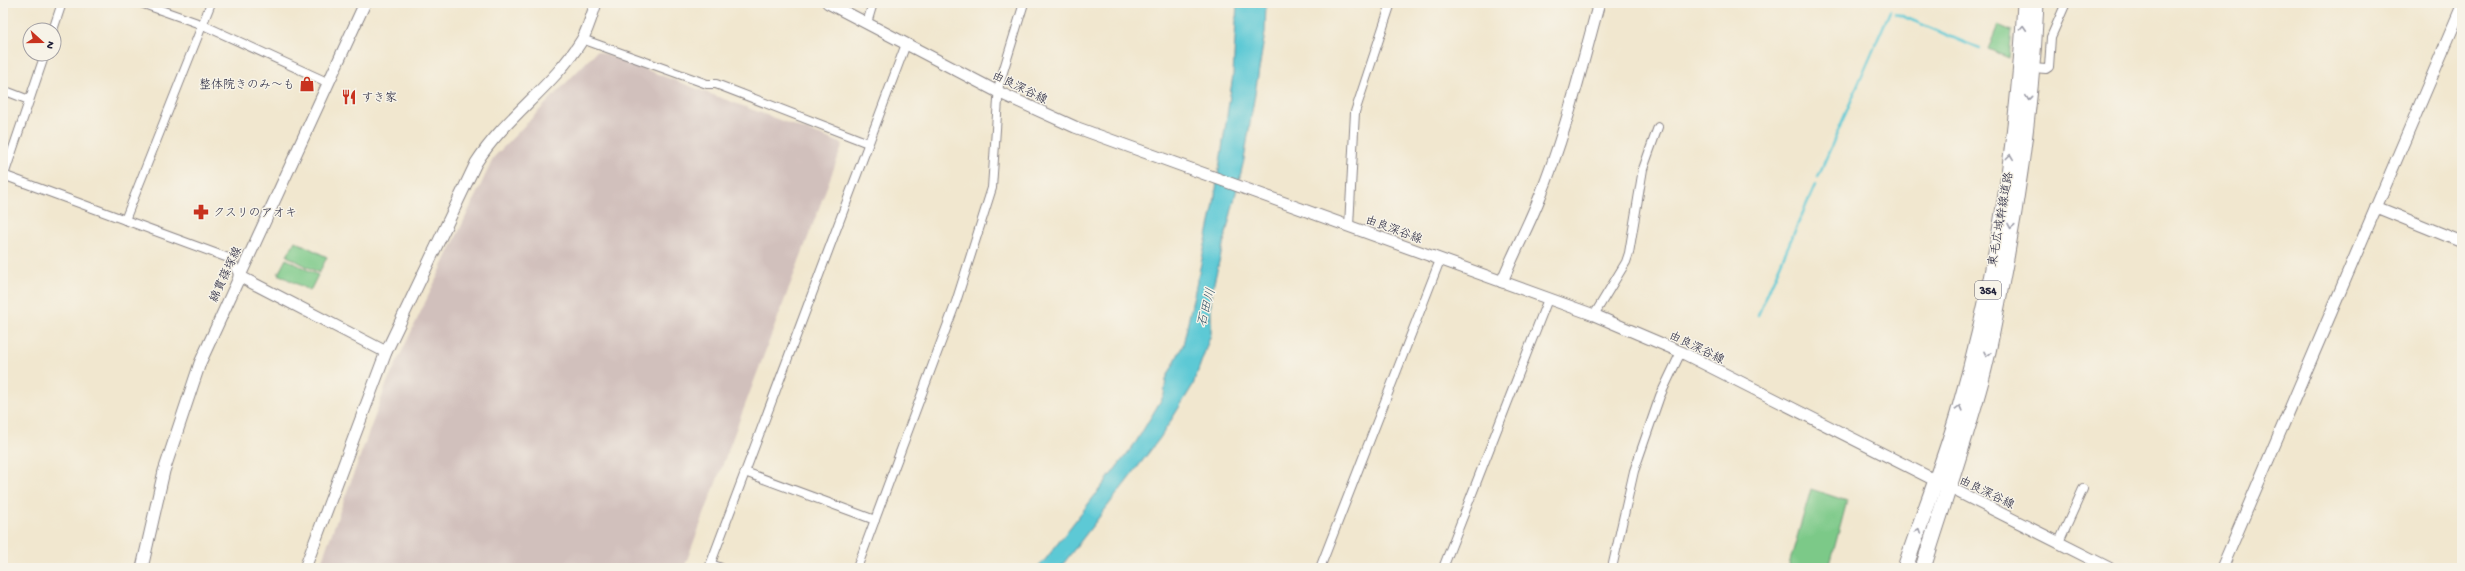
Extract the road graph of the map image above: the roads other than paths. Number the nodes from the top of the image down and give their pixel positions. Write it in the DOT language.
graph roads {
  1 [pos="62,3"];
  2 [pos="141,3"];
  3 [pos="212,3"];
  4 [pos="365,3"];
  5 [pos="596,3"];
  6 [pos="828,3"];
  7 [pos="872,3"];
  8 [pos="1024,3"];
  9 [pos="1392,3"];
  10 [pos="1599,3"];
  11 [pos="2025,3"];
  12 [pos="2036,3"];
  13 [pos="2066,3"];
  14 [pos="2462,6"];
  15 [pos="56,22"];
  16 [pos="867,23"];
  17 [pos="203,25"];
  18 [pos="582,39"];
  19 [pos="906,44"];
  20 [pos="42,62"];
  21 [pos="2032,68"];
  22 [pos="328,83"];
  23 [pos="3,90"];
  24 [pos="998,92"];
  25 [pos="29,100"];
  26 [pos="1658,127"];
  27 [pos="868,143"];
  28 [pos="3,176"];
  29 [pos="2376,207"];
  30 [pos="125,220"];
  31 [pos="1349,226"];
  32 [pos="2462,242"];
  33 [pos="1440,260"];
  34 [pos="239,276"];
  35 [pos="1502,282"];
  36 [pos="1548,299"];
  37 [pos="1594,315"];
  38 [pos="386,352"];
  39 [pos="1681,352"];
  40 [pos="746,472"];
  41 [pos="1934,481"];
  42 [pos="1948,488"];
  43 [pos="2083,489"];
  44 [pos="875,520"];
  45 [pos="2059,542"];
  46 [pos="710,566"];
  47 [pos="142,568"];
  48 [pos="305,568"];
  49 [pos="721,568"];
  50 [pos="857,568"];
  51 [pos="1320,568"];
  52 [pos="1443,568"];
  53 [pos="1612,568"];
  54 [pos="1905,568"];
  55 [pos="1924,568"];
  56 [pos="2109,568"];
  57 [pos="2222,568"];
  1 -- 15 [label="street"];
  2 -- 17 [label="street"];
  3 -- 17 [label="street"];
  4 -- 22 [label="main road, 綿貫篠塚線"];
  5 -- 18 [label="main road"];
  6 -- 16 [label="main road, 由良深谷線"];
  7 -- 16 [label="street"];
  8 -- 24 [label="street"];
  9 -- 31 [label="street"];
  10 -- 35 [label="main road"];
  41 -- 11 [label="highway, 東毛広域幹線道路 / 354, one-way"];
  12 -- 21 [label="highway, 東毛広域幹線道路 / 354"];
  13 -- 21 [label="street"];
  14 -- 29 [label="main road"];
  16 -- 19 [label="main road, 由良深谷線"];
  17 -- 22 [label="street"];
  17 -- 30 [label="street"];
  18 -- 27 [label="street"];
  18 -- 38 [label="main road"];
  19 -- 24 [label="main road, 由良深谷線"];
  19 -- 27 [label="street"];
  20 -- 25 [label="street"];
  21 -- 42 [label="highway, 東毛広域幹線道路 / 354, one-way"];
  22 -- 34 [label="main road, 綿貫篠塚線"];
  23 -- 25 [label="street"];
  24 -- 31 [label="main road, 由良深谷線"];
  24 -- 44 [label="street"];
  25 -- 28 [label="street"];
  26 -- 37 [label="street"];
  27 -- 40 [label="street"];
  28 -- 30 [label="street"];
  29 -- 32 [label="main road"];
  29 -- 57 [label="main road"];
  30 -- 34 [label="street"];
  31 -- 33 [label="main road, 由良深谷線"];
  33 -- 35 [label="main road, 由良深谷線"];
  33 -- 51 [label="street"];
  34 -- 38 [label="main road"];
  34 -- 47 [label="main road, 綿貫篠塚線"];
  35 -- 36 [label="main road, 由良深谷線"];
  36 -- 37 [label="main road, 由良深谷線"];
  36 -- 52 [label="street"];
  37 -- 39 [label="main road, 由良深谷線"];
  38 -- 48 [label="main road"];
  39 -- 41 [label="main road, 由良深谷線"];
  39 -- 53 [label="street"];
  40 -- 44 [label="street"];
  40 -- 46 [label="street"];
  41 -- 42 [label="main road, 由良深谷線"];
  54 -- 41 [label="highway, 東毛広域幹線道路 / 354, one-way"];
  42 -- 45 [label="main road, 由良深谷線"];
  42 -- 55 [label="highway, 東毛広域幹線道路 / 354"];
  43 -- 45 [label="street"];
  44 -- 50 [label="street"];
  45 -- 56 [label="main road, 由良深谷線"];
  46 -- 49 [label="street"];
}
